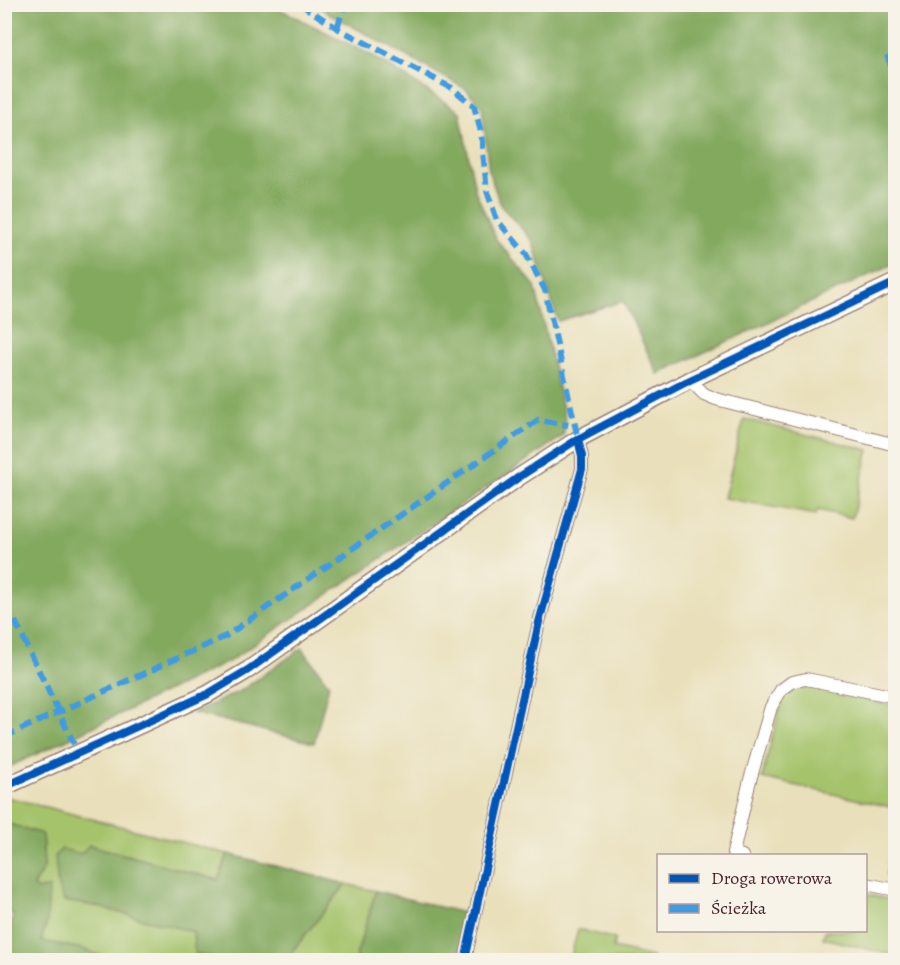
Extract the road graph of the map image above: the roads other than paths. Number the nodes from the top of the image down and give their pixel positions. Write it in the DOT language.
graph roads {
  1 [pos="896,282"];
  2 [pos="690,380"];
  3 [pos="578,439"];
  4 [pos="896,445"];
  5 [pos="896,697"];
  6 [pos="4,787"];
  7 [pos="738,854"];
  8 [pos="867,884"];
  9 [pos="896,890"];
  10 [pos="465,960"];
  1 -- 2 [label="street"];
  2 -- 3 [label="street"];
  2 -- 4 [label="street"];
  3 -- 6 [label="street"];
  3 -- 10 [label="street"];
  5 -- 7 [label="street"];
  8 -- 9 [label="street"];
}
